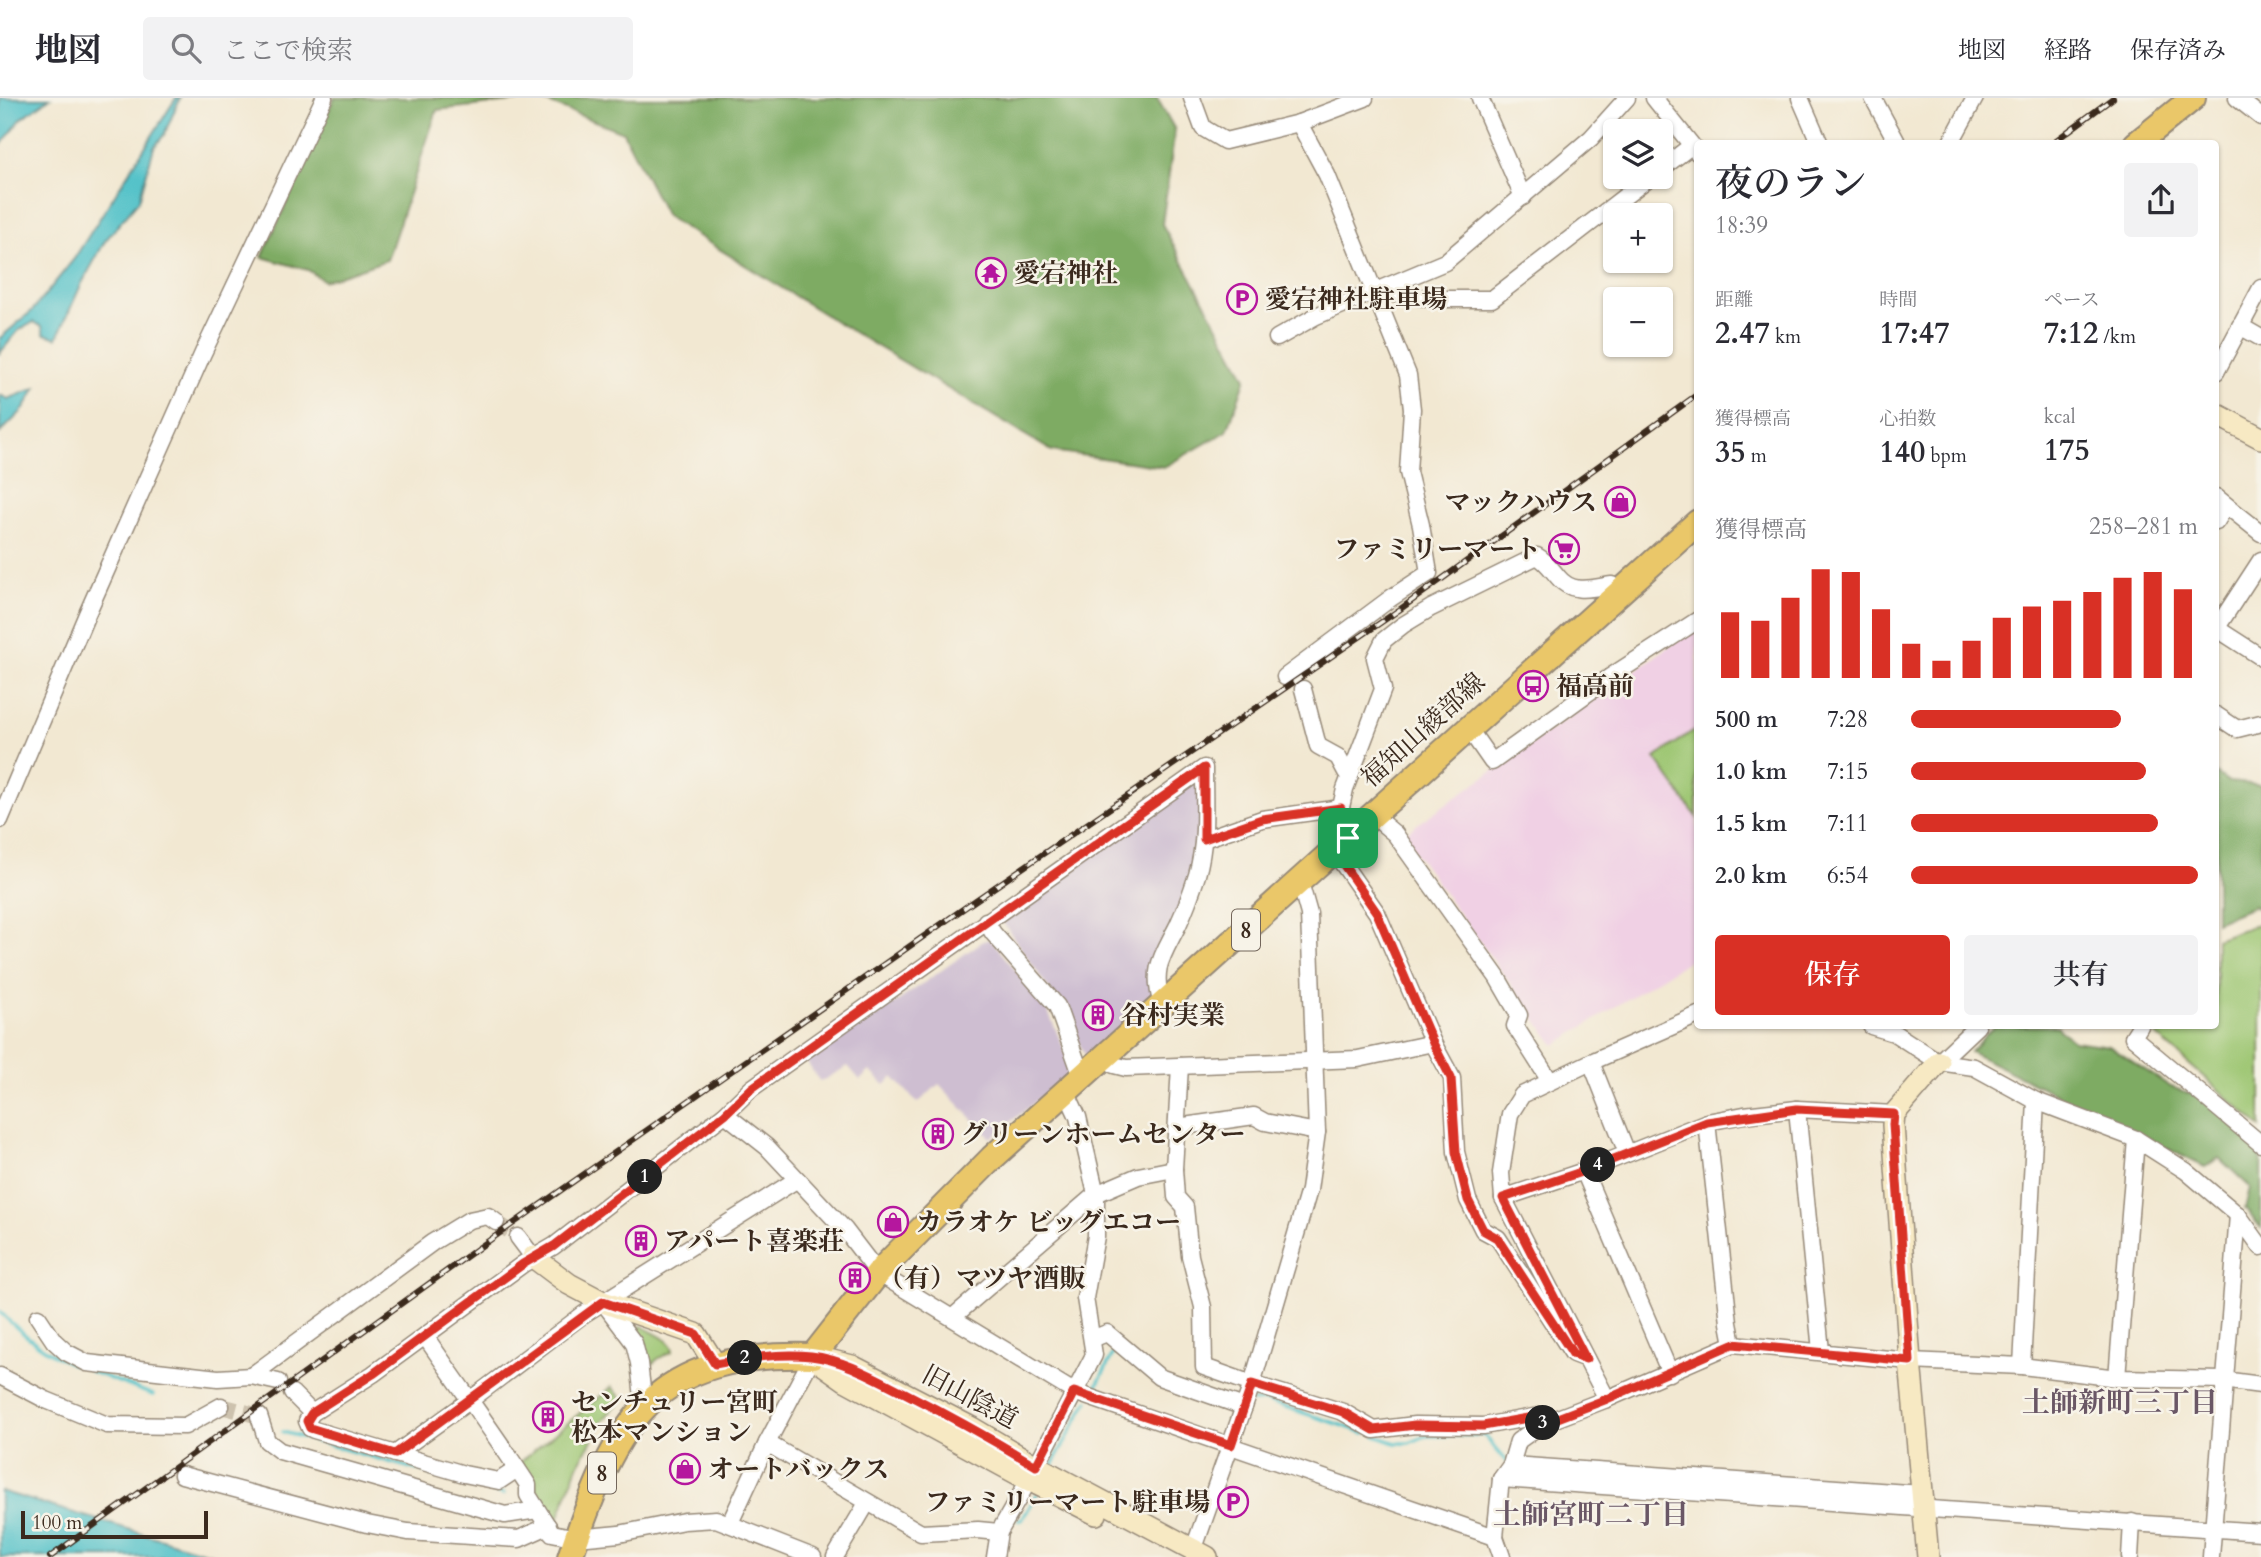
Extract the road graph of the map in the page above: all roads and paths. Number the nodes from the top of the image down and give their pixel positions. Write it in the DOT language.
graph roads {
  1 [pos="324,98"];
  2 [pos="1192,98"];
  3 [pos="1365,98"];
  4 [pos="1480,98"];
  5 [pos="1627,98"];
  6 [pos="1654,98"];
  7 [pos="1800,98"];
  8 [pos="1873,98"];
  9 [pos="1975,98"];
  10 [pos="2193,98"];
  11 [pos="2237,98"];
  12 [pos="2261,117"];
  13 [pos="1300,123"];
  14 [pos="1819,140"];
  15 [pos="1896,140"];
  16 [pos="1952,140"];
  17 [pos="2141,140"];
  18 [pos="1694,149"];
  19 [pos="1673,162"];
  20 [pos="1634,189"];
  21 [pos="1523,197"];
  22 [pos="2261,288"];
  23 [pos="1376,292"];
  24 [pos="2241,326"];
  25 [pos="1277,338"];
  26 [pos="2261,338"];
  27 [pos="2219,366"];
  28 [pos="2219,416"];
  29 [pos="2261,438"];
  30 [pos="2221,501"];
  31 [pos="1694,530"];
  32 [pos="2261,533"];
  33 [pos="2261,560"];
  34 [pos="1620,594"];
  35 [pos="1694,623"];
  36 [pos="2219,624"];
  37 [pos="2219,631"];
  38 [pos="2261,657"];
  39 [pos="1285,677"];
  40 [pos="1303,689"];
  41 [pos="2219,717"];
  42 [pos="2261,723"];
  43 [pos="1468,729"];
  44 [pos="1350,775"];
  45 [pos="1341,808"];
  46 [pos="0,820"];
  47 [pos="1383,824"];
  48 [pos="1204,839"];
  49 [pos="1341,845"];
  50 [pos="1300,881"];
  51 [pos="986,921"];
  52 [pos="1162,1005"];
  53 [pos="1694,1017"];
  54 [pos="1881,1029"];
  55 [pos="1974,1029"];
  56 [pos="2138,1029"];
  57 [pos="1433,1043"];
  58 [pos="1107,1055"];
  59 [pos="1314,1062"];
  60 [pos="1591,1062"];
  61 [pos="1939,1062"];
  62 [pos="1180,1066"];
  63 [pos="1550,1081"];
  64 [pos="1074,1084"];
  65 [pos="2036,1101"];
  66 [pos="1797,1109"];
  67 [pos="725,1114"];
  68 [pos="1894,1114"];
  69 [pos="1707,1122"];
  70 [pos="1177,1127"];
  71 [pos="1317,1132"];
  72 [pos="2136,1139"];
  73 [pos="2261,1144"];
  74 [pos="1627,1153"];
  75 [pos="1174,1169"];
  76 [pos="1584,1171"];
  77 [pos="796,1180"];
  78 [pos="1096,1194"];
  79 [pos="1503,1198"];
  80 [pos="2238,1215"];
  81 [pos="496,1222"];
  82 [pos="518,1237"];
  83 [pos="2261,1247"];
  84 [pos="533,1257"];
  85 [pos="878,1273"];
  86 [pos="603,1302"];
  87 [pos="38,1317"];
  88 [pos="953,1317"];
  89 [pos="425,1336"];
  90 [pos="1092,1339"];
  91 [pos="1733,1344"];
  92 [pos="1821,1351"];
  93 [pos="813,1356"];
  94 [pos="1586,1359"];
  95 [pos="1910,1361"];
  96 [pos="715,1364"];
  97 [pos="2022,1366"];
  98 [pos="1671,1373"];
  99 [pos="0,1376"];
  100 [pos="251,1377"];
  101 [pos="2117,1378"];
  102 [pos="2223,1380"];
  103 [pos="278,1382"];
  104 [pos="1252,1384"];
  105 [pos="2261,1385"];
  106 [pos="1074,1392"];
  107 [pos="292,1393"];
  108 [pos="1607,1399"];
  109 [pos="469,1401"];
  110 [pos="220,1406"];
  111 [pos="644,1406"];
  112 [pos="1244,1407"];
  113 [pos="312,1413"];
  114 [pos="259,1416"];
  115 [pos="1542,1424"];
  116 [pos="767,1443"];
  117 [pos="1231,1445"];
  118 [pos="395,1454"];
  119 [pos="1511,1465"];
  120 [pos="517,1469"];
  121 [pos="1032,1473"];
  122 [pos="182,1475"];
  123 [pos="1502,1479"];
  124 [pos="499,1481"];
  125 [pos="528,1496"];
  126 [pos="1923,1502"];
  127 [pos="867,1503"];
  128 [pos="537,1510"];
  129 [pos="2132,1522"];
  130 [pos="730,1523"];
  131 [pos="548,1527"];
  132 [pos="2213,1529"];
  133 [pos="999,1532"];
  134 [pos="2261,1532"];
  135 [pos="1495,1538"];
  136 [pos="574,1547"];
  137 [pos="1193,1555"];
  138 [pos="813,1557"];
  139 [pos="835,1557"];
  140 [pos="995,1557"];
  141 [pos="1502,1557"];
  142 [pos="1928,1557"];
  143 [pos="2130,1557"];
  144 [pos="2211,1557"];
  1 -- 46 [label="street"];
  2 -- 13 [label="street"];
  3 -- 13 [label="street"];
  4 -- 21 [label="street"];
  5 -- 21 [label="street"];
  6 -- 18 [label="street"];
  7 -- 14 [label="street"];
  8 -- 15 [label="street"];
  9 -- 16 [label="street"];
  10 -- 17 [label="main road"];
  11 -- 12 [label="street"];
  13 -- 23 [label="street"];
  18 -- 19 [label="street"];
  20 -- 23 [label="street"];
  21 -- 23 [label="street"];
  22 -- 24 [label="street"];
  23 -- 25 [label="street"];
  23 -- 39 [label="street"];
  24 -- 26 [label="street"];
  24 -- 27 [label="street"];
  28 -- 29 [label="street"];
  30 -- 32 [label="street"];
  31 -- 34 [label="main road, 福知山綾部線 / 8"];
  33 -- 36 [label="street"];
  34 -- 43 [label="main road, 福知山綾部線 / 8"];
  34 -- 44 [label="street"];
  35 -- 43 [label="street"];
  37 -- 38 [label="street"];
  40 -- 44 [label="street"];
  41 -- 42 [label="street"];
  43 -- 49 [label="main road, 福知山綾部線 / 8"];
  44 -- 45 [label="street"];
  45 -- 48 [label="street"];
  45 -- 49 [label="street"];
  47 -- 63 [label="street"];
  48 -- 51 [label="street"];
  48 -- 52 [label="street"];
  49 -- 50 [label="main road, 福知山綾部線 / 8"];
  49 -- 57 [label="street"];
  50 -- 52 [label="main road, 福知山綾部線 / 8"];
  50 -- 59 [label="street"];
  51 -- 64 [label="street"];
  51 -- 67 [label="street"];
  52 -- 58 [label="main road, 福知山綾部線 / 8"];
  53 -- 60 [label="street"];
  54 -- 61 [label="street"];
  55 -- 61 [label="street"];
  56 -- 73 [label="street"];
  57 -- 59 [label="street"];
  57 -- 94 [label="street"];
  58 -- 62 [label="street"];
  58 -- 64 [label="main road, 福知山綾部線 / 8"];
  59 -- 62 [label="street"];
  59 -- 71 [label="street"];
  60 -- 63 [label="street"];
  60 -- 74 [label="street"];
  61 -- 65 [label="street"];
  61 -- 68 [label="street"];
  62 -- 70 [label="street"];
  63 -- 79 [label="street"];
  64 -- 78 [label="street"];
  64 -- 85 [label="main road, 福知山綾部線 / 8"];
  65 -- 72 [label="street"];
  65 -- 97 [label="street"];
  66 -- 68 [label="street"];
  66 -- 69 [label="street"];
  66 -- 92 [label="street"];
  67 -- 77 [label="street"];
  67 -- 84 [label="street"];
  68 -- 95 [label="street"];
  69 -- 74 [label="street"];
  69 -- 91 [label="street"];
  70 -- 71 [label="street"];
  70 -- 75 [label="street"];
  71 -- 104 [label="street"];
  72 -- 80 [label="street"];
  72 -- 101 [label="street"];
  74 -- 76 [label="street"];
  75 -- 78 [label="street"];
  75 -- 104 [label="street"];
  76 -- 79 [label="street"];
  76 -- 98 [label="street"];
  77 -- 85 [label="street"];
  77 -- 86 [label="street"];
  78 -- 88 [label="street"];
  78 -- 90 [label="street"];
  79 -- 94 [label="street"];
  80 -- 83 [label="street"];
  80 -- 102 [label="street"];
  81 -- 100 [label="street"];
  82 -- 84 [label="street"];
  84 -- 86 [label="street"];
  84 -- 89 [label="street"];
  85 -- 88 [label="street"];
  85 -- 93 [label="main road, 福知山綾部線 / 8"];
  86 -- 96 [label="street"];
  86 -- 109 [label="street"];
  86 -- 111 [label="street"];
  87 -- 100 [label="street"];
  88 -- 106 [label="street"];
  89 -- 109 [label="street"];
  89 -- 113 [label="street"];
  90 -- 106 [label="street"];
  90 -- 112 [label="street"];
  91 -- 92 [label="street"];
  91 -- 98 [label="street"];
  92 -- 95 [label="street"];
  93 -- 96 [label="main road, 8"];
  93 -- 116 [label="street"];
  93 -- 121 [label="street"];
  94 -- 108 [label="street"];
  95 -- 97 [label="street"];
  95 -- 126 [label="street"];
  96 -- 111 [label="main road, 8"];
  97 -- 101 [label="street"];
  98 -- 108 [label="street"];
  99 -- 110 [label="street"];
  100 -- 103 [label="street"];
  101 -- 102 [label="street"];
  102 -- 105 [label="street"];
  102 -- 132 [label="street"];
  104 -- 112 [label="street"];
  104 -- 115 [label="street"];
  106 -- 117 [label="street"];
  106 -- 121 [label="street"];
  107 -- 113 [label="street"];
  108 -- 115 [label="street"];
  109 -- 118 [label="street"];
  109 -- 120 [label="street"];
  111 -- 136 [label="main road, 8"];
  112 -- 117 [label="street"];
  113 -- 118 [label="street"];
  114 -- 128 [label="street"];
  115 -- 119 [label="street"];
  116 -- 127 [label="street"];
  116 -- 130 [label="street"];
  117 -- 135 [label="street"];
  117 -- 137 [label="street"];
  118 -- 124 [label="street"];
  119 -- 123 [label="street"];
  119 -- 126 [label="street"];
  120 -- 124 [label="street"];
  120 -- 125 [label="street"];
  121 -- 133 [label="street"];
  121 -- 137 [label="street"];
  122 -- 131 [label="street"];
  123 -- 126 [label="street"];
  123 -- 135 [label="street"];
  124 -- 125 [label="street"];
  125 -- 128 [label="street"];
  126 -- 129 [label="street"];
  126 -- 142 [label="street"];
  127 -- 133 [label="street"];
  127 -- 139 [label="street"];
  128 -- 131 [label="street"];
  129 -- 132 [label="street"];
  129 -- 143 [label="street"];
  130 -- 136 [label="street"];
  130 -- 138 [label="street"];
  131 -- 136 [label="street"];
  132 -- 134 [label="street"];
  132 -- 144 [label="street"];
  133 -- 140 [label="street"];
  135 -- 141 [label="street"];
}
